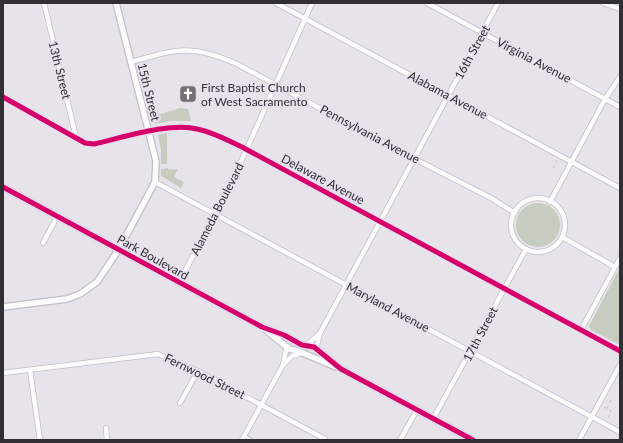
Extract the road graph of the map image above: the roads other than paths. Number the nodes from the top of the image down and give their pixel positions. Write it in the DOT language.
graph roads {
  1 [pos="44,3"];
  2 [pos="116,3"];
  3 [pos="276,3"];
  4 [pos="312,3"];
  5 [pos="427,3"];
  6 [pos="498,3"];
  7 [pos="603,3"];
  8 [pos="620,9"];
  9 [pos="305,19"];
  10 [pos="483,33"];
  11 [pos="131,62"];
  12 [pos="620,76"];
  13 [pos="276,84"];
  14 [pos="448,96"];
  15 [pos="3,97"];
  16 [pos="605,99"];
  17 [pos="620,107"];
  18 [pos="149,132"];
  19 [pos="76,137"];
  20 [pos="247,150"];
  21 [pos="414,158"];
  22 [pos="571,162"];
  23 [pos="155,182"];
  24 [pos="3,187"];
  25 [pos="620,188"];
  26 [pos="550,202"];
  27 [pos="515,213"];
  28 [pos="216,214"];
  29 [pos="57,217"];
  30 [pos="380,222"];
  31 [pos="562,238"];
  32 [pos="42,243"];
  33 [pos="119,249"];
  34 [pos="526,249"];
  35 [pos="620,258"];
  36 [pos="615,267"];
  37 [pos="179,282"];
  38 [pos="346,285"];
  39 [pos="504,288"];
  40 [pos="3,307"];
  41 [pos="262,327"];
  42 [pos="581,330"];
  43 [pos="320,333"];
  44 [pos="294,341"];
  45 [pos="287,346"];
  46 [pos="306,346"];
  47 [pos="317,350"];
  48 [pos="620,350"];
  49 [pos="470,352"];
  50 [pos="303,353"];
  51 [pos="310,356"];
  52 [pos="283,365"];
  53 [pos="620,365"];
  54 [pos="341,369"];
  55 [pos="30,370"];
  56 [pos="198,371"];
  57 [pos="3,373"];
  58 [pos="180,403"];
  59 [pos="262,405"];
  60 [pos="417,410"];
  61 [pos="592,417"];
  62 [pos="433,419"];
  63 [pos="106,428"];
  64 [pos="620,432"];
  65 [pos="243,438"];
  66 [pos="326,439"];
  67 [pos="40,440"];
  68 [pos="107,440"];
  69 [pos="251,440"];
  70 [pos="400,440"];
  71 [pos="473,440"];
  72 [pos="580,440"];
  1 -- 19 [label="street, 13th Street"];
  2 -- 11 [label="street, 15th Street"];
  3 -- 9 [label="street, Alabama Avenue"];
  4 -- 9 [label="street, Alameda Boulevard"];
  5 -- 10 [label="street, Virginia Avenue"];
  6 -- 10 [label="street, 16th Street"];
  7 -- 8 [label="street"];
  9 -- 13 [label="street, Alameda Boulevard"];
  9 -- 14 [label="street, Alabama Avenue"];
  10 -- 14 [label="street, 16th Street"];
  10 -- 16 [label="street, Virginia Avenue"];
  11 -- 13 [label="street, Pennsylvania Avenue"];
  11 -- 18 [label="street, 15th Street"];
  12 -- 16 [label="street"];
  13 -- 20 [label="street, Alameda Boulevard"];
  13 -- 21 [label="street, Pennsylvania Avenue"];
  14 -- 21 [label="street, 16th Street"];
  14 -- 22 [label="street, Alabama Avenue"];
  15 -- 19 [label="street, Delaware Avenue"];
  16 -- 17 [label="street, Virginia Avenue"];
  16 -- 22 [label="street"];
  18 -- 19 [label="street, Delaware Avenue"];
  18 -- 20 [label="street, Delaware Avenue"];
  18 -- 23 [label="street, 15th Street"];
  20 -- 28 [label="street, Alameda Boulevard"];
  20 -- 30 [label="street, Delaware Avenue"];
  21 -- 27 [label="street, Pennsylvania Avenue"];
  21 -- 30 [label="street, 16th Street"];
  22 -- 25 [label="street, Alabama Avenue"];
  22 -- 26 [label="street"];
  23 -- 28 [label="street, Maryland Avenue"];
  23 -- 33 [label="street, 15th Street"];
  24 -- 29 [label="street, Park Boulevard"];
  26 -- 27 [label="street"];
  26 -- 31 [label="street"];
  27 -- 34 [label="street"];
  28 -- 37 [label="street, Alameda Boulevard"];
  28 -- 38 [label="street, Maryland Avenue"];
  29 -- 32 [label="street"];
  29 -- 33 [label="street, Park Boulevard"];
  30 -- 38 [label="street, 16th Street"];
  30 -- 39 [label="street, Delaware Avenue"];
  31 -- 34 [label="street"];
  31 -- 36 [label="street"];
  33 -- 37 [label="street, Park Boulevard"];
  33 -- 40 [label="street, 15th Street"];
  34 -- 39 [label="street, 17th Street"];
  35 -- 36 [label="street"];
  36 -- 42 [label="street"];
  37 -- 41 [label="street, Park Boulevard"];
  38 -- 43 [label="street, 16th Street"];
  38 -- 49 [label="street, Maryland Avenue"];
  39 -- 42 [label="street, Delaware Avenue"];
  39 -- 49 [label="street, 17th Street"];
  41 -- 44 [label="street, Park Boulevard"];
  41 -- 45 [label="street"];
  42 -- 48 [label="street, Delaware Avenue"];
  43 -- 46 [label="street"];
  43 -- 47 [label="street"];
  44 -- 45 [label="street"];
  44 -- 46 [label="street, Park Boulevard"];
  45 -- 50 [label="street"];
  45 -- 52 [label="street"];
  46 -- 47 [label="street, Park Boulevard"];
  47 -- 51 [label="street"];
  47 -- 54 [label="street"];
  49 -- 61 [label="street, Maryland Avenue"];
  49 -- 62 [label="street, 17th Street"];
  50 -- 51 [label="street"];
  50 -- 52 [label="street"];
  51 -- 54 [label="street"];
  52 -- 59 [label="street"];
  53 -- 61 [label="street"];
  54 -- 60 [label="street"];
  55 -- 56 [label="street, Fernwood Street"];
  55 -- 57 [label="street, Fernwood Street"];
  55 -- 67 [label="street"];
  56 -- 58 [label="street"];
  56 -- 59 [label="street, Fernwood Street"];
  59 -- 65 [label="street"];
  59 -- 66 [label="street, Fernwood Street"];
  60 -- 62 [label="street"];
  60 -- 70 [label="street"];
  61 -- 64 [label="street, Maryland Avenue"];
  61 -- 72 [label="street"];
  62 -- 71 [label="street"];
  63 -- 68 [label="street"];
  65 -- 69 [label="lane"];
}
